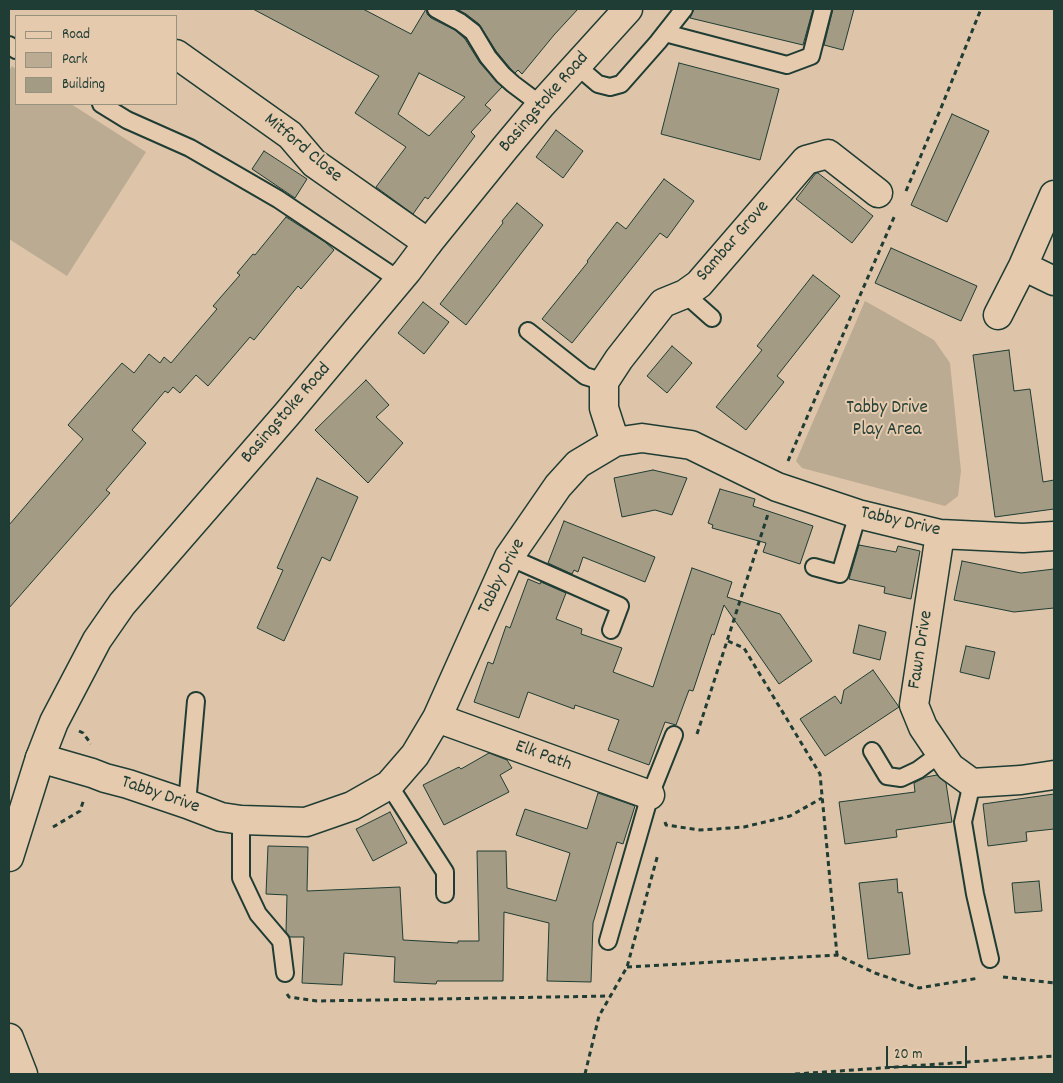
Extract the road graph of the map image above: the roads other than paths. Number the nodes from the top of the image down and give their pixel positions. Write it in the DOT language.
graph roads {
  1 [pos="436,9"];
  2 [pos="628,9"];
  3 [pos="684,9"];
  4 [pos="823,9"];
  5 [pos="665,33"];
  6 [pos="178,55"];
  7 [pos="576,66"];
  8 [pos="103,105"];
  9 [pos="541,105"];
  10 [pos="1054,195"];
  11 [pos="893,200"];
  12 [pos="428,243"];
  13 [pos="1023,266"];
  14 [pos="399,280"];
  15 [pos="1054,281"];
  16 [pos="685,294"];
  17 [pos="998,315"];
  18 [pos="712,318"];
  19 [pos="528,331"];
  20 [pos="604,382"];
  21 [pos="615,442"];
  22 [pos="858,514"];
  23 [pos="940,534"];
  24 [pos="1054,536"];
  25 [pos="509,558"];
  26 [pos="814,567"];
  27 [pos="611,630"];
  28 [pos="196,701"];
  29 [pos="437,718"];
  30 [pos="674,735"];
  31 [pos="872,751"];
  32 [pos="941,753"];
  33 [pos="40,758"];
  34 [pos="1054,775"];
  35 [pos="972,783"];
  36 [pos="388,785"];
  37 [pos="650,795"];
  38 [pos="187,804"];
  39 [pos="241,820"];
  40 [pos="9,857"];
  41 [pos="445,894"];
  42 [pos="608,941"];
  43 [pos="990,959"];
  44 [pos="285,973"];
  45 [pos="9,1038"];
  46 [pos="23,1074"];
  1 -- 9 [label="lane"];
  2 -- 7 [label="street, Basingstoke Road"];
  3 -- 5 [label="lane"];
  4 -- 5 [label="lane"];
  5 -- 7 [label="lane"];
  6 -- 12 [label="street, Mitford Close"];
  7 -- 9 [label="street, Basingstoke Road"];
  8 -- 14 [label="lane"];
  9 -- 12 [label="street, Basingstoke Road"];
  10 -- 13 [label="street"];
  11 -- 16 [label="street, Sambar Grove"];
  12 -- 14 [label="street, Basingstoke Road"];
  13 -- 15 [label="street"];
  13 -- 17 [label="street"];
  14 -- 33 [label="street, Basingstoke Road"];
  16 -- 18 [label="lane"];
  16 -- 20 [label="street, Sambar Grove"];
  19 -- 20 [label="lane"];
  20 -- 21 [label="street"];
  21 -- 22 [label="street, Tabby Drive"];
  21 -- 25 [label="street, Tabby Drive"];
  22 -- 23 [label="street, Tabby Drive"];
  22 -- 26 [label="lane"];
  23 -- 24 [label="street, Tabby Drive"];
  23 -- 32 [label="street, Fawn Drive"];
  25 -- 27 [label="lane"];
  25 -- 29 [label="street, Tabby Drive"];
  28 -- 38 [label="lane"];
  29 -- 36 [label="street, Tabby Drive"];
  29 -- 37 [label="street, Elk Path"];
  30 -- 37 [label="lane"];
  31 -- 32 [label="lane"];
  32 -- 35 [label="street, Fawn Drive"];
  33 -- 38 [label="street, Tabby Drive"];
  33 -- 40 [label="street, Basingstoke Road"];
  34 -- 35 [label="street"];
  35 -- 43 [label="lane"];
  36 -- 39 [label="street, Tabby Drive"];
  36 -- 41 [label="lane"];
  37 -- 42 [label="lane"];
  38 -- 39 [label="street, Tabby Drive"];
  39 -- 44 [label="lane"];
  45 -- 46 [label="street"];
}
